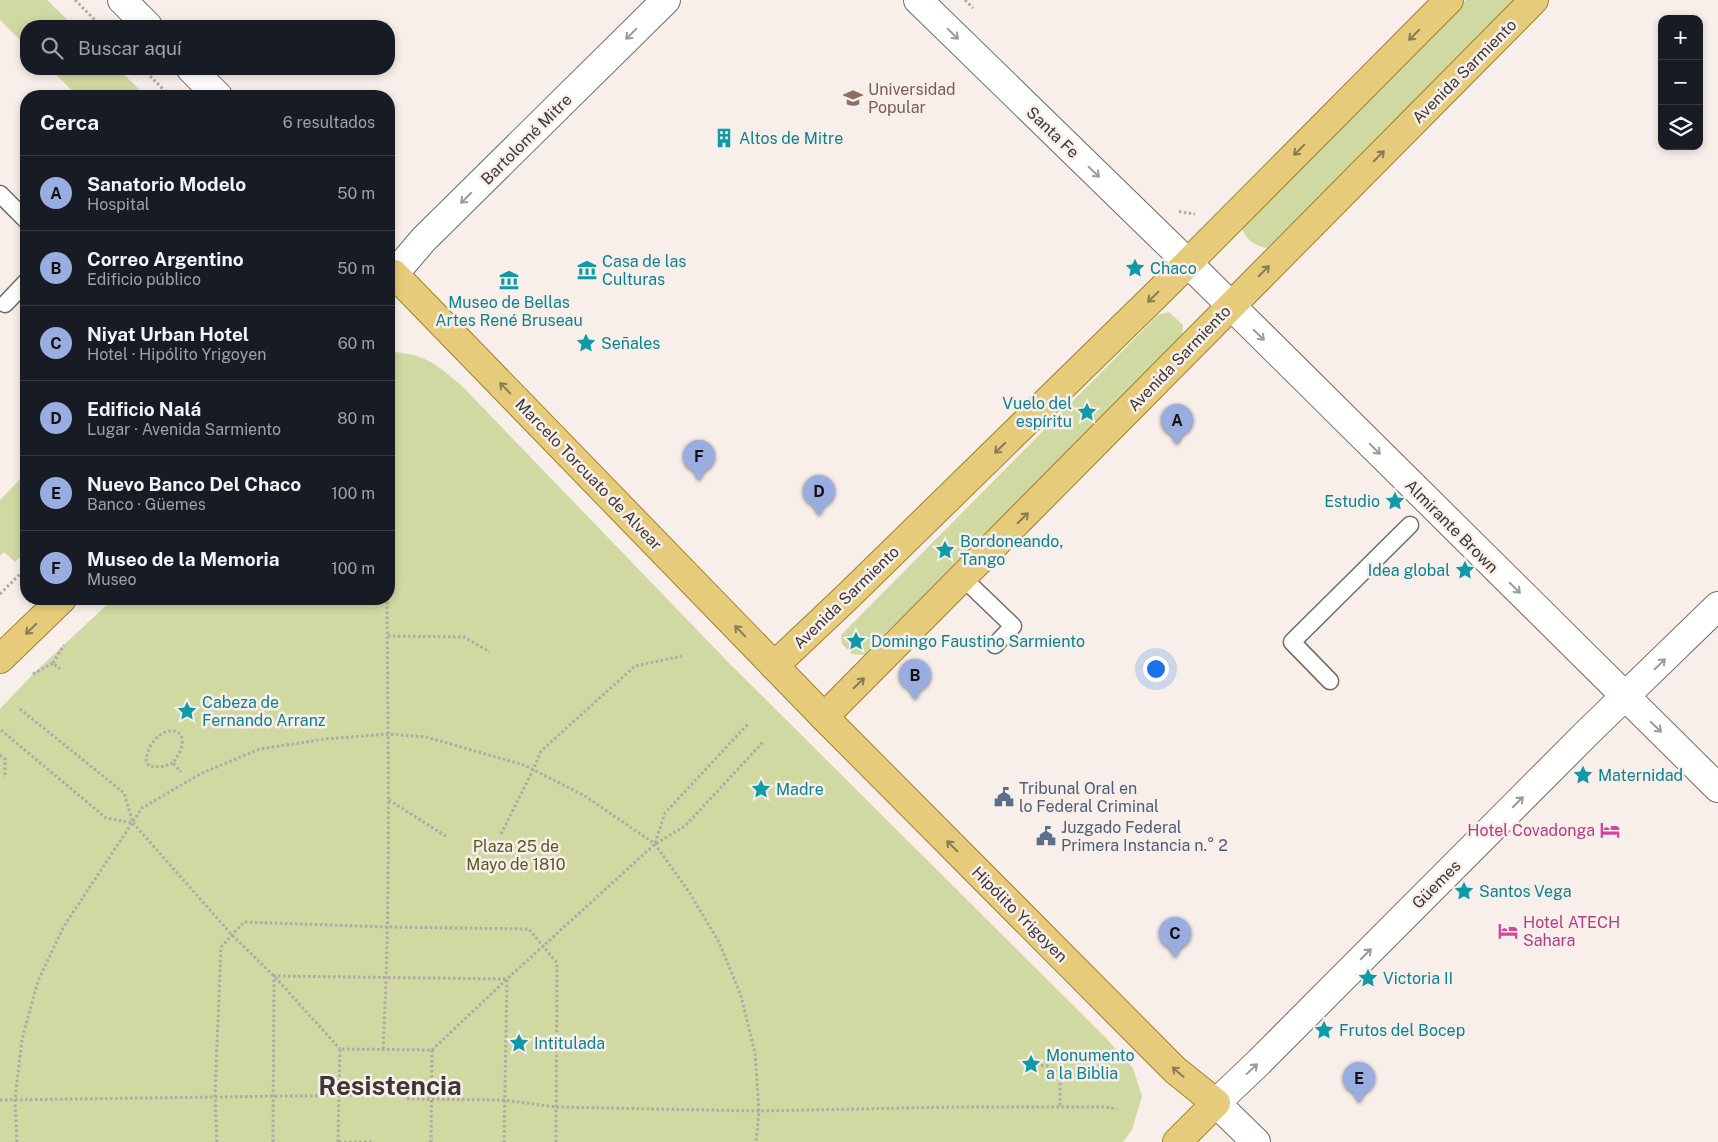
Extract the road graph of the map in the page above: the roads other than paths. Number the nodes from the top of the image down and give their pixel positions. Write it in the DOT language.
graph roads {
  1 [pos="122,0"];
  2 [pos="666,0"];
  3 [pos="918,0"];
  4 [pos="1448,0"];
  5 [pos="1534,0"];
  6 [pos="142,20"];
  7 [pos="196,75"];
  8 [pos="212,90"];
  9 [pos="0,194"];
  10 [pos="20,214"];
  11 [pos="1188,263"];
  12 [pos="395,270"];
  13 [pos="395,278"];
  14 [pos="20,288"];
  15 [pos="2,304"];
  16 [pos="1230,306"];
  17 [pos="1410,525"];
  18 [pos="963,578"];
  19 [pos="56,605"];
  20 [pos="1718,606"];
  21 [pos="995,645"];
  22 [pos="0,659"];
  23 [pos="781,673"];
  24 [pos="1330,681"];
  25 [pos="1625,697"];
  26 [pos="824,717"];
  27 [pos="1718,788"];
  28 [pos="1216,1102"];
  29 [pos="1177,1142"];
  30 [pos="1256,1142"];
  1 -- 6 [label="street"];
  2 -- 12 [label="street, Bartolomé Mitre, one-way"];
  3 -- 11 [label="street, Santa Fe, one-way"];
  4 -- 11 [label="main road, Avenida Sarmiento, one-way"];
  16 -- 5 [label="main road, Avenida Sarmiento, one-way"];
  7 -- 8 [label="street"];
  9 -- 10 [label="lane"];
  11 -- 16 [label="street, Almirante Brown"];
  11 -- 23 [label="main road, Avenida Sarmiento, one-way"];
  23 -- 13 [label="main road, Marcelo Torcuato de Alvear, one-way"];
  14 -- 15 [label="lane"];
  18 -- 16 [label="main road, Avenida Sarmiento, one-way"];
  16 -- 25 [label="street, Almirante Brown, one-way"];
  17 -- 24 [label="lane"];
  18 -- 21 [label="lane"];
  26 -- 18 [label="main road, Avenida Sarmiento, one-way"];
  19 -- 22 [label="main road, one-way"];
  25 -- 20 [label="street, Güemes, one-way"];
  23 -- 26 [label="main road, Hipólito Yrigoyen"];
  25 -- 27 [label="street, Almirante Brown, one-way"];
  28 -- 25 [label="street, Güemes, one-way"];
  28 -- 26 [label="main road, Hipólito Yrigoyen, one-way"];
  28 -- 29 [label="main road, Güemes"];
  28 -- 30 [label="street, Hipólito Yrigoyen"];
}
